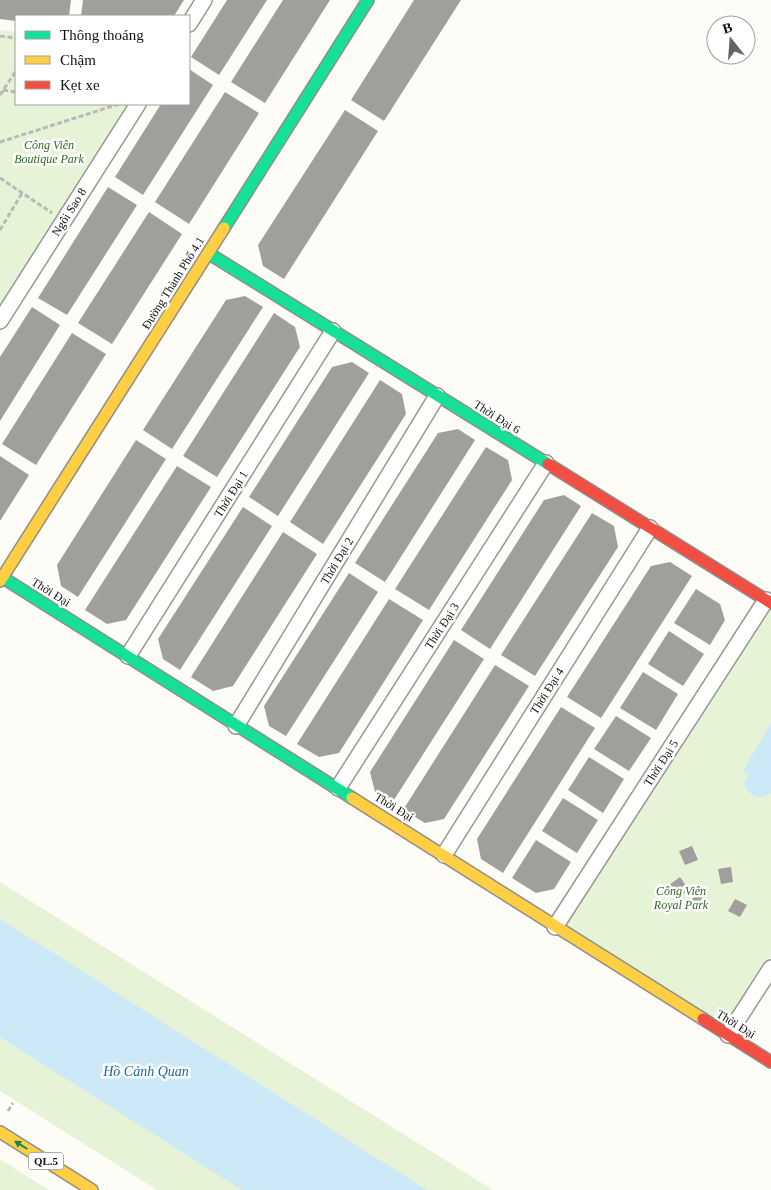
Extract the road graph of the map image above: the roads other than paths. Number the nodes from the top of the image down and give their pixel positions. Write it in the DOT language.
graph roads {
  1 [pos="204,0"];
  2 [pos="368,0"];
  3 [pos="190,22"];
  4 [pos="137,105"];
  5 [pos="208,253"];
  6 [pos="0,321"];
  7 [pos="334,331"];
  8 [pos="438,396"];
  9 [pos="546,463"];
  10 [pos="650,528"];
  11 [pos="1,578"];
  12 [pos="768,601"];
  13 [pos="128,656"];
  14 [pos="236,726"];
  15 [pos="338,788"];
  16 [pos="444,855"];
  17 [pos="555,927"];
  18 [pos="771,968"];
  19 [pos="728,1035"];
  20 [pos="771,1062"];
  21 [pos="0,1132"];
  22 [pos="92,1190"];
  1 -- 3 [label="street"];
  2 -- 5 [label="main road, Đường Thành Phố 4.1"];
  4 -- 6 [label="street, Ngôi Sao 8"];
  5 -- 7 [label="main road, Thời Đại 6"];
  5 -- 11 [label="main road, Đường Thành Phố 4.1"];
  7 -- 8 [label="main road, Thời Đại 6"];
  7 -- 13 [label="street, Thời Đại 1"];
  8 -- 9 [label="main road, Thời Đại 6"];
  8 -- 14 [label="street, Thời Đại 2"];
  9 -- 10 [label="main road, Thời Đại 6"];
  9 -- 15 [label="street, Thời Đại 3"];
  10 -- 12 [label="main road, Thời Đại 6"];
  10 -- 16 [label="street, Thời Đại 4"];
  11 -- 13 [label="main road, Thời Đại"];
  12 -- 17 [label="street, Thời Đại 5"];
  13 -- 14 [label="main road, Thời Đại"];
  14 -- 15 [label="main road, Thời Đại"];
  15 -- 16 [label="main road, Thời Đại"];
  16 -- 17 [label="main road, Thời Đại"];
  17 -- 19 [label="main road, Thời Đại"];
  18 -- 19 [label="street"];
  19 -- 20 [label="main road, Thời Đại"];
  22 -- 21 [label="main road, QL.5, one-way"];
}
